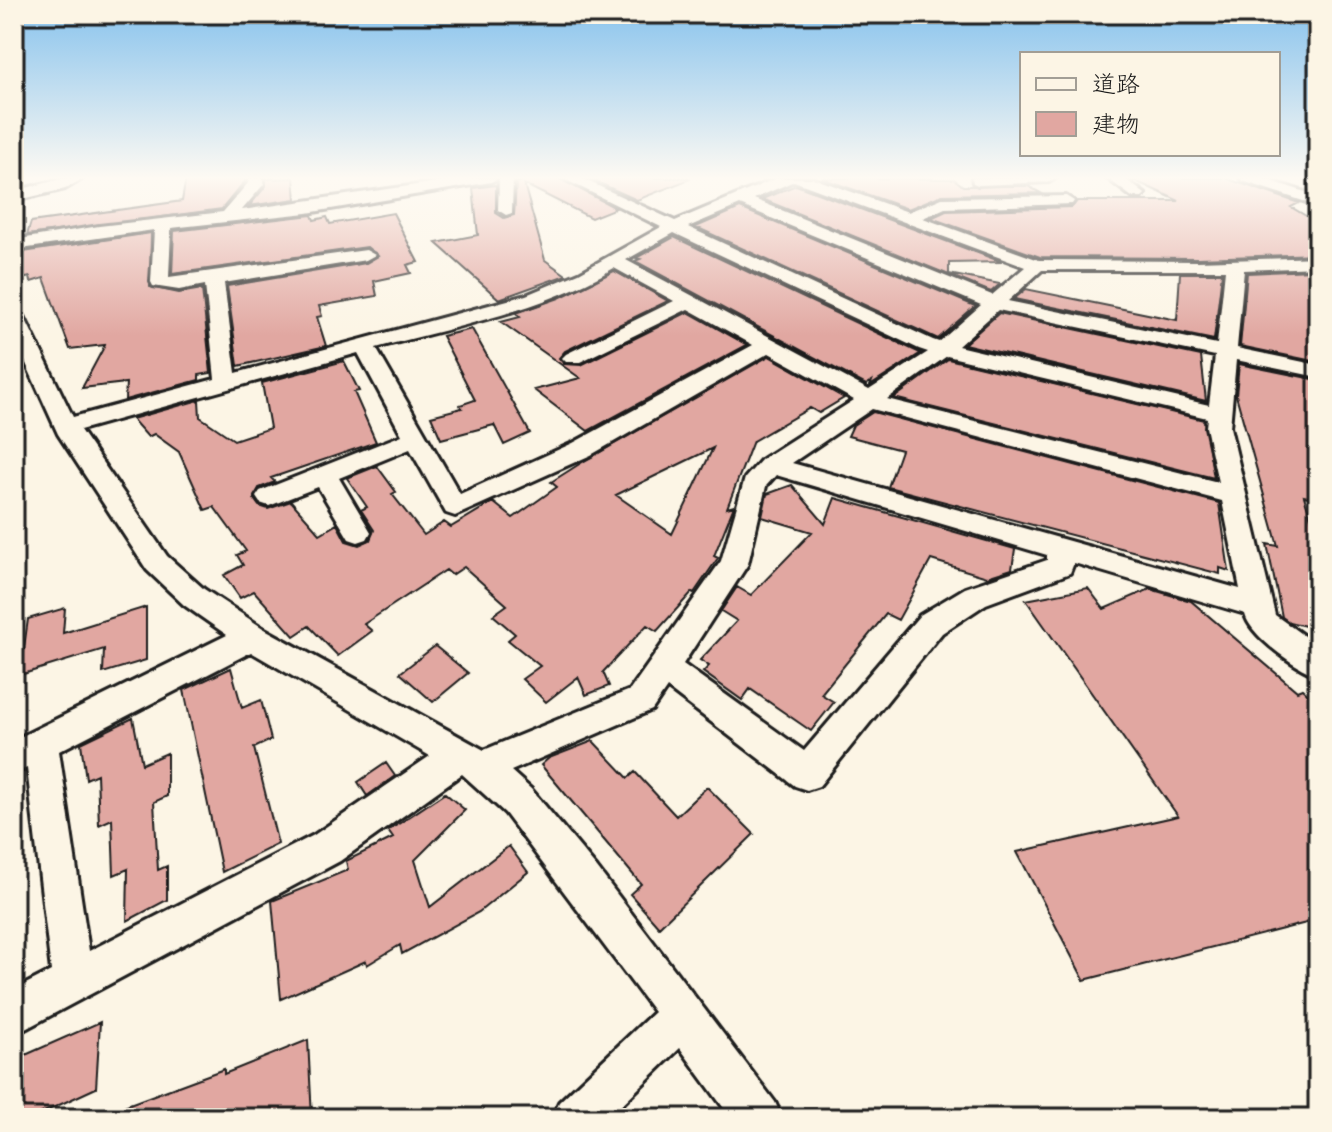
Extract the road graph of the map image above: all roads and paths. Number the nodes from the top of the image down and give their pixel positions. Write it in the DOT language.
graph roads {
  1 [pos="115,231"];
  2 [pos="163,231"];
  3 [pos="666,231"];
  4 [pos="685,231"];
  5 [pos="818,231"];
  6 [pos="945,231"];
  7 [pos="966,231"];
  8 [pos="973,241"];
  9 [pos="14,245"];
  10 [pos="366,255"];
  11 [pos="613,260"];
  12 [pos="1318,262"];
  13 [pos="1037,265"];
  14 [pos="1235,266"];
  15 [pos="214,279"];
  16 [pos="688,301"];
  17 [pos="996,304"];
  18 [pos="14,316"];
  19 [pos="768,345"];
  20 [pos="364,346"];
  21 [pos="942,351"];
  22 [pos="1226,352"];
  23 [pos="573,358"];
  24 [pos="1318,371"];
  25 [pos="226,383"];
  26 [pos="870,400"];
  27 [pos="1219,414"];
  28 [pos="66,426"];
  29 [pos="416,438"];
  30 [pos="771,465"];
  31 [pos="324,475"];
  32 [pos="1233,495"];
  33 [pos="269,497"];
  34 [pos="358,532"];
  35 [pos="1062,549"];
  36 [pos="1258,606"];
  37 [pos="252,637"];
  38 [pos="1318,663"];
  39 [pos="663,667"];
  40 [pos="28,750"];
  41 [pos="471,761"];
  42 [pos="73,982"];
  43 [pos="14,1013"];
  44 [pos="682,1015"];
  45 [pos="575,1118"];
  46 [pos="759,1118"];
  1 -- 9 [label="street"];
  2 -- 15 [label="street"];
  3 -- 11 [label="street"];
  4 -- 21 [label="street"];
  5 -- 17 [label="street"];
  6 -- 8 [label="street"];
  7 -- 8 [label="street"];
  8 -- 13 [label="street"];
  10 -- 15 [label="street"];
  11 -- 16 [label="street"];
  11 -- 20 [label="street"];
  12 -- 14 [label="street"];
  13 -- 14 [label="street"];
  13 -- 17 [label="street"];
  14 -- 22 [label="street"];
  15 -- 25 [label="street"];
  16 -- 19 [label="street"];
  16 -- 23 [label="street"];
  17 -- 21 [label="street"];
  17 -- 22 [label="street"];
  18 -- 28 [label="street"];
  19 -- 26 [label="street"];
  19 -- 29 [label="street"];
  20 -- 25 [label="street"];
  20 -- 29 [label="street"];
  21 -- 26 [label="street"];
  21 -- 27 [label="street"];
  22 -- 24 [label="street"];
  22 -- 27 [label="street"];
  25 -- 28 [label="street"];
  26 -- 30 [label="street"];
  26 -- 32 [label="street"];
  27 -- 32 [label="street"];
  28 -- 37 [label="street"];
  29 -- 31 [label="street"];
  30 -- 35 [label="street"];
  30 -- 39 [label="street"];
  31 -- 33 [label="street"];
  31 -- 34 [label="street"];
  32 -- 36 [label="street"];
  35 -- 36 [label="street"];
  35 -- 39 [label="street"];
  36 -- 38 [label="street"];
  37 -- 40 [label="street"];
  37 -- 41 [label="street"];
  39 -- 41 [label="street"];
  40 -- 42 [label="street"];
  41 -- 42 [label="street"];
  41 -- 44 [label="street"];
  42 -- 43 [label="street"];
  44 -- 45 [label="street"];
  44 -- 46 [label="street"];
}
